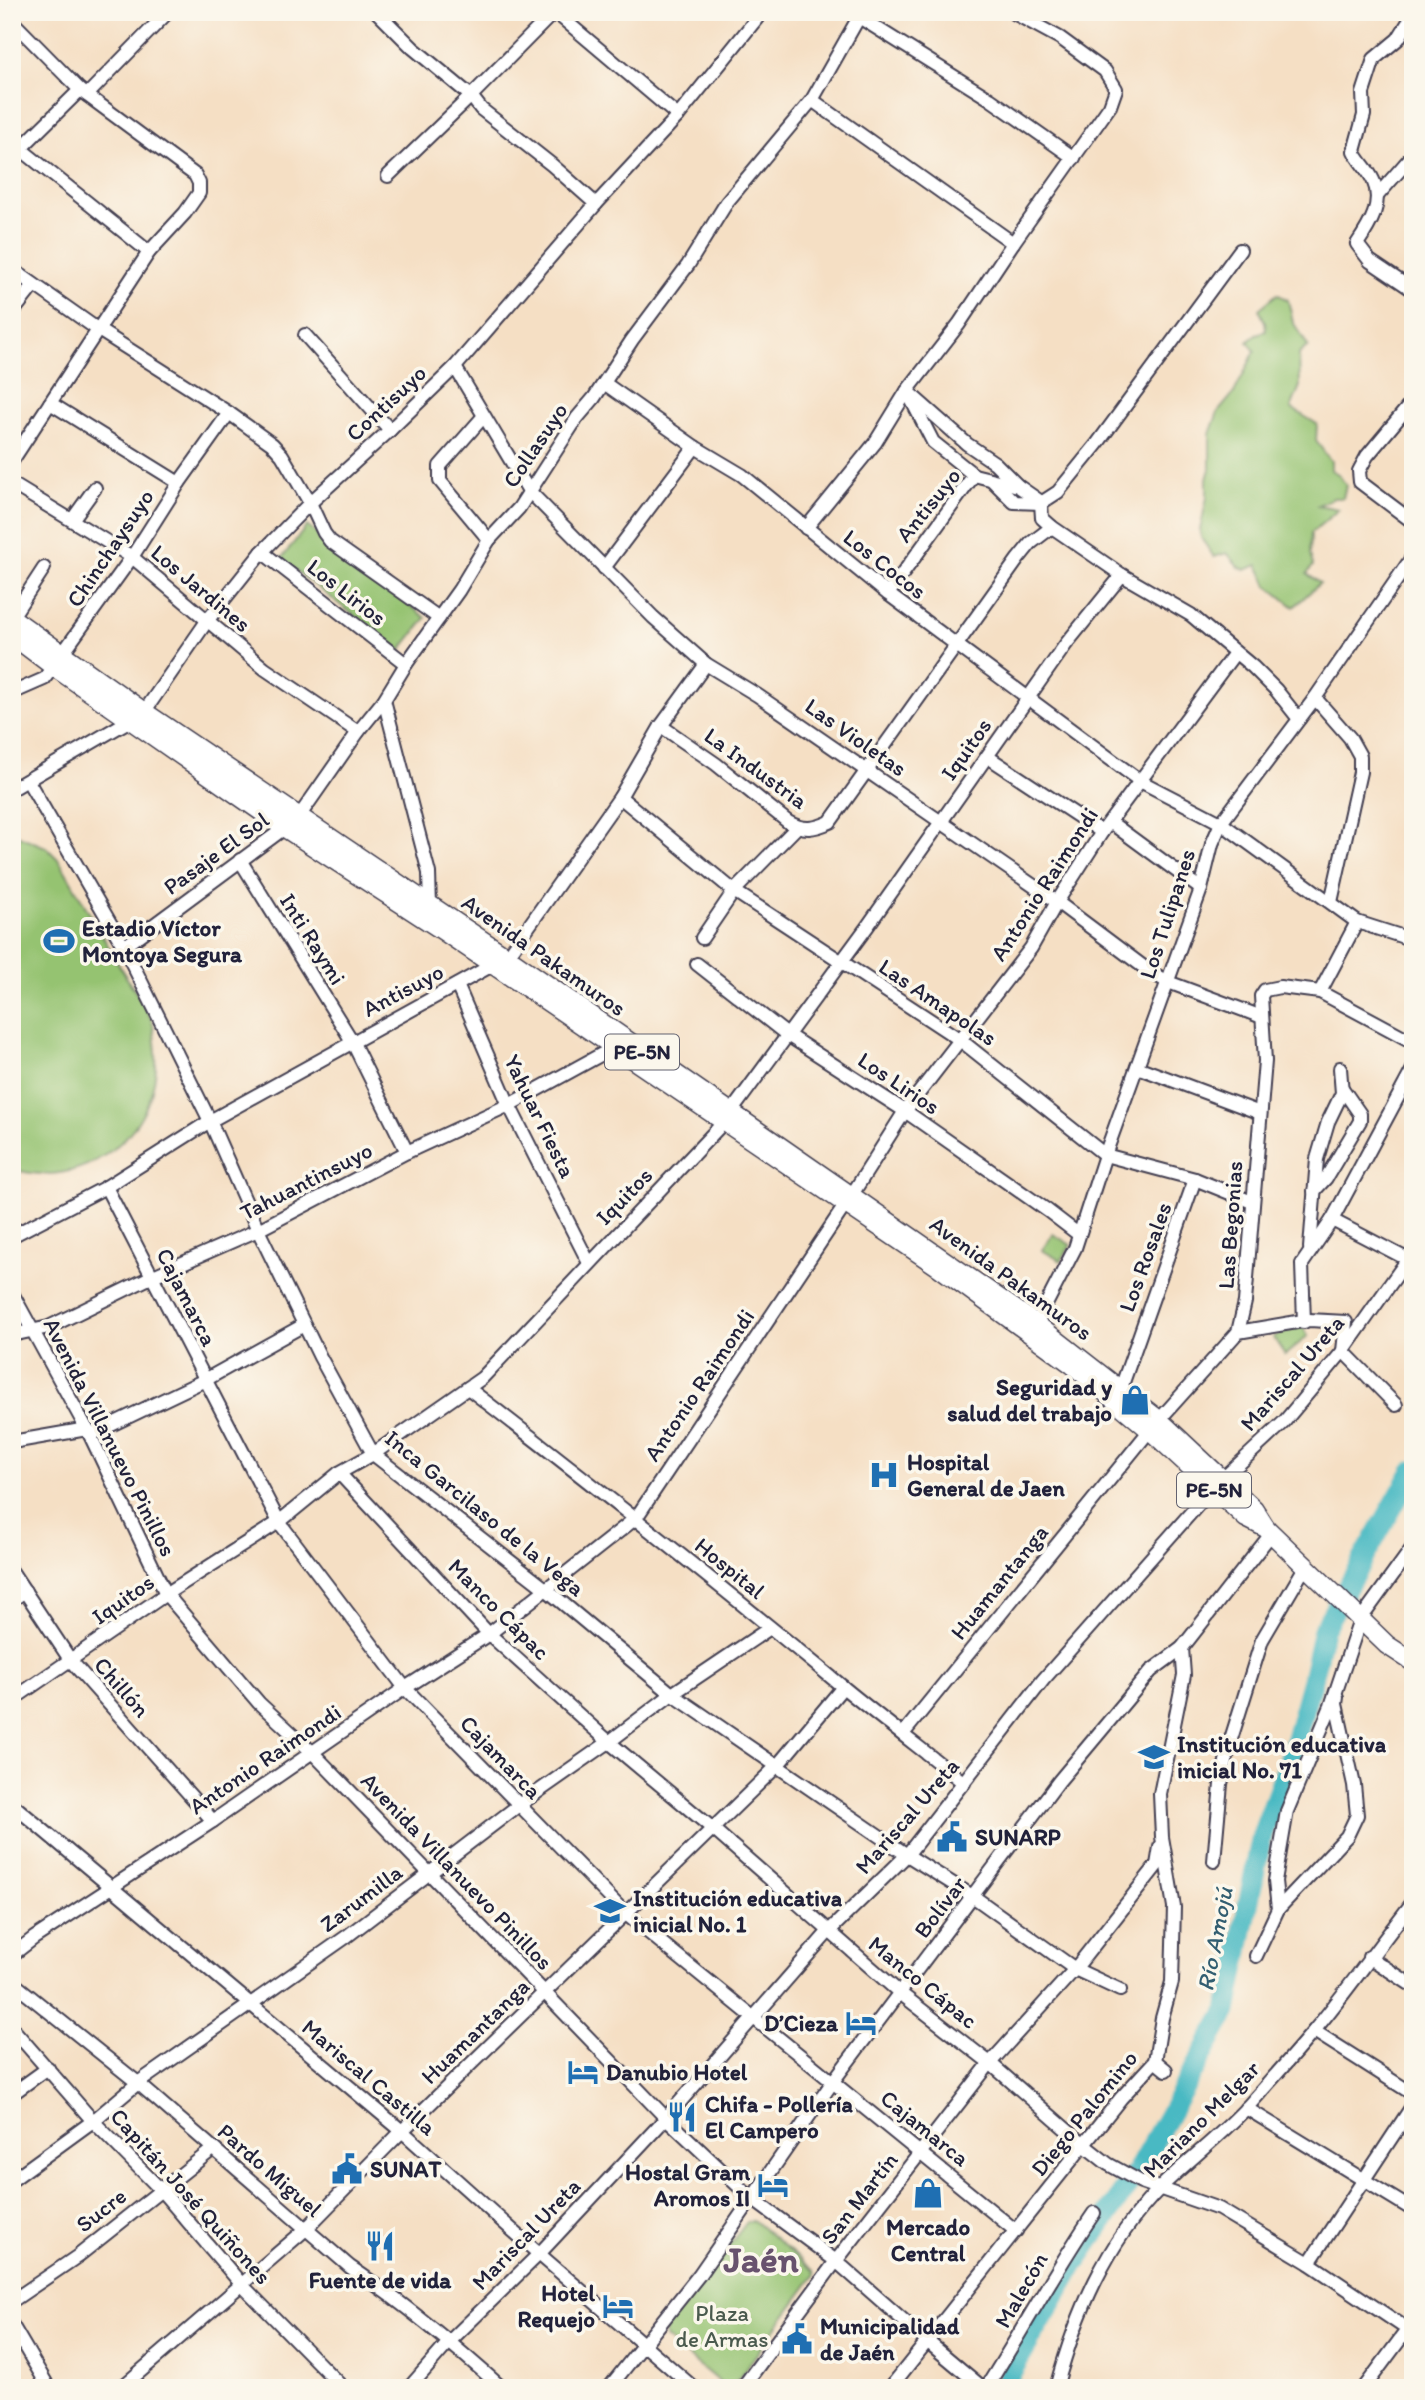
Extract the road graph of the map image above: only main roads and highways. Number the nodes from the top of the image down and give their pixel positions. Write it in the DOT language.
graph roads {
  1 [pos="12,617"];
  2 [pos="12,635"];
  3 [pos="57,661"];
  4 [pos="292,823"];
  5 [pos="500,961"];
  6 [pos="727,1118"];
  7 [pos="849,1199"];
  8 [pos="1155,1425"];
  9 [pos="1387,1645"];
  10 [pos="1413,1662"];
  11 [pos="1413,1677"];
  1 -- 3 [label="highway, Avenida Pakamuros / PE-5N"];
  2 -- 3 [label="highway, Avenida Pakamuros / PE-5N"];
  3 -- 4 [label="highway, Avenida Pakamuros / PE-5N"];
  4 -- 5 [label="highway, Avenida Pakamuros / PE-5N"];
  4 -- 5 [label="highway, Avenida Pakamuros / PE-5N"];
  5 -- 6 [label="highway, Avenida Pakamuros / PE-5N"];
  5 -- 6 [label="highway, Avenida Pakamuros / PE-5N"];
  6 -- 7 [label="highway, Avenida Pakamuros / PE-5N"];
  7 -- 8 [label="highway, Avenida Pakamuros / PE-5N"];
  7 -- 8 [label="highway, Avenida Pakamuros / PE-5N"];
  8 -- 9 [label="highway, Avenida Pakamuros / PE-5N"];
  9 -- 10 [label="highway, PE-5N"];
  9 -- 11 [label="highway, PE-5N"];
}
